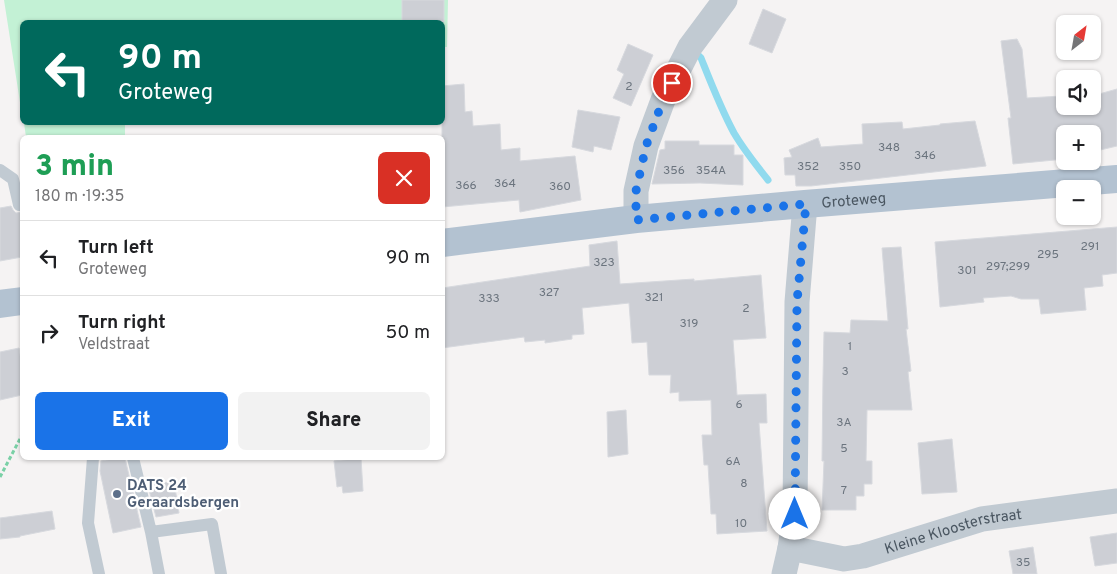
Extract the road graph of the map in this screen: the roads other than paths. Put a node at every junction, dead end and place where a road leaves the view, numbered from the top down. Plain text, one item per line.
1 (725, 0) edge
2 (0, 170) edge
3 (1117, 179) edge
4 (806, 204) junction
5 (20, 205) dead end
6 (636, 220) junction
7 (445, 243) edge
8 (20, 301) edge
9 (0, 304) edge
10 (93, 460) edge
11 (133, 460) edge
12 (1117, 501) edge
13 (151, 532) junction
14 (790, 548) junction
15 (99, 574) edge
16 (159, 574) edge
17 (221, 574) edge
18 (784, 574) edge

1 - 6 street
2 - 5 lane
3 - 4 main road, Groteweg
4 - 6 main road, Groteweg
4 - 14 street
6 - 7 main road, Groteweg
8 - 9 main road
10 - 15 lane
11 - 13 lane
12 - 14 street, Kleine Kloosterstraat
13 - 16 lane
13 - 17 lane
14 - 18 street

